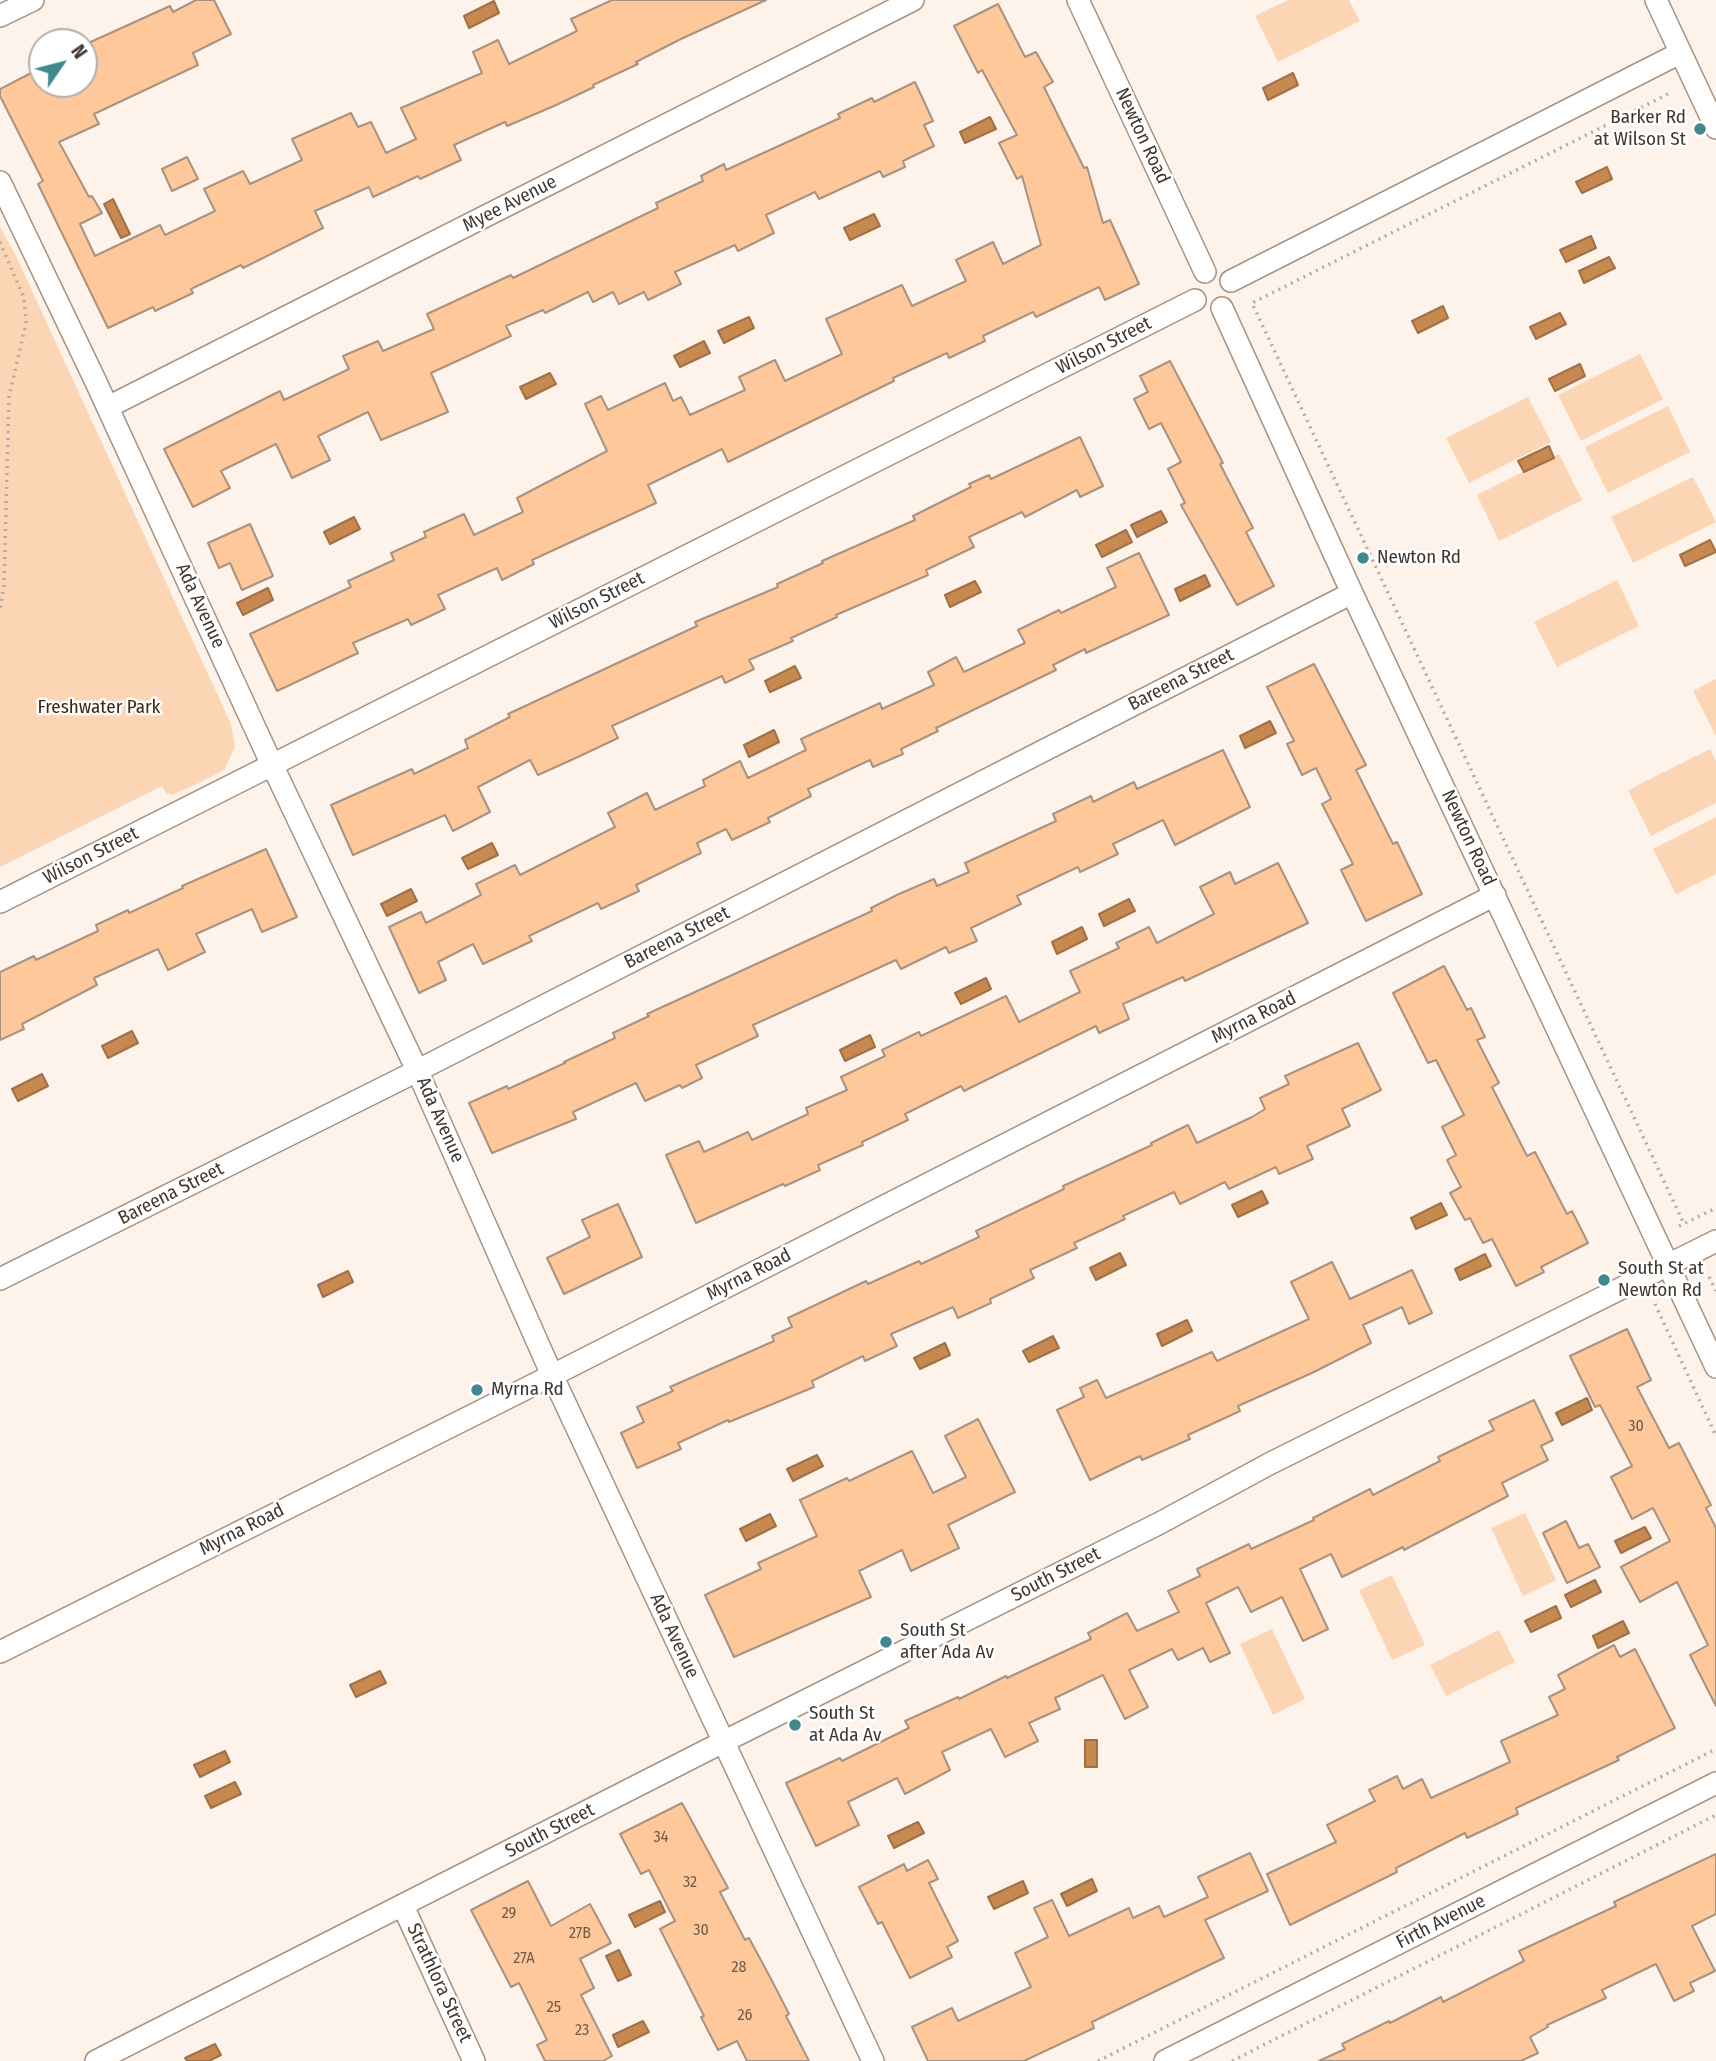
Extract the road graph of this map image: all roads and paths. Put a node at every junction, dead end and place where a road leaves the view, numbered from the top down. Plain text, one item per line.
1 (33, 0) edge
2 (913, 0) edge
3 (1078, 0) edge
4 (1656, 0) edge
5 (0, 16) edge
6 (1680, 53) junction
7 (1668, 94) dead end
8 (1715, 126) edge
9 (0, 182) edge
10 (0, 242) edge
11 (1205, 272) junction
12 (1231, 281) junction
13 (1195, 300) junction
14 (1222, 309) junction
15 (108, 407) junction
16 (1352, 593) junction
17 (0, 609) edge
18 (272, 765) junction
19 (1495, 895) junction
20 (0, 902) edge
21 (417, 1070) junction
22 (1716, 1208) edge
23 (1716, 1241) edge
24 (1668, 1265) junction
25 (1709, 1277) dead end
26 (0, 1279) edge
27 (1716, 1291) edge
28 (1655, 1304) dead end
29 (1716, 1367) edge
30 (552, 1375) junction
31 (1716, 1436) edge
32 (0, 1652) edge
33 (723, 1742) junction
34 (1716, 1749) edge
35 (1716, 1783) edge
36 (1716, 1815) edge
37 (403, 1906) junction
38 (96, 2061) edge
39 (474, 2061) edge
40 (873, 2061) edge
41 (1098, 2061) edge
42 (1165, 2061) edge
43 (1232, 2061) edge

1 - 5 street
2 - 15 street, Myee Avenue
3 - 11 street, Newton Road
4 - 6 street
6 - 8 street
6 - 12 street
7 - 22 path
9 - 15 street, Ada Avenue
10 - 17 path
11 - 12 street
11 - 13 street
12 - 14 street
13 - 14 street
13 - 18 street, Wilson Street
14 - 16 street, Newton Road
15 - 18 street, Ada Avenue
16 - 19 street, Newton Road
16 - 21 street, Bareena Street
18 - 20 street, Wilson Street
18 - 21 street, Ada Avenue
19 - 24 street, Newton Road
19 - 30 street, Myrna Road
21 - 26 street, Bareena Street
21 - 30 street, Ada Avenue
23 - 24 street, South Street
24 - 29 street, Newton Road
24 - 33 street, South Street
25 - 27 path
28 - 31 path
30 - 32 street, Myrna Road
30 - 33 street, Ada Avenue
33 - 37 street, South Street
33 - 40 street, Ada Avenue
34 - 41 path
35 - 42 street, Firth Avenue
36 - 43 path
37 - 38 street, South Street
37 - 39 street, Strathlora Street

